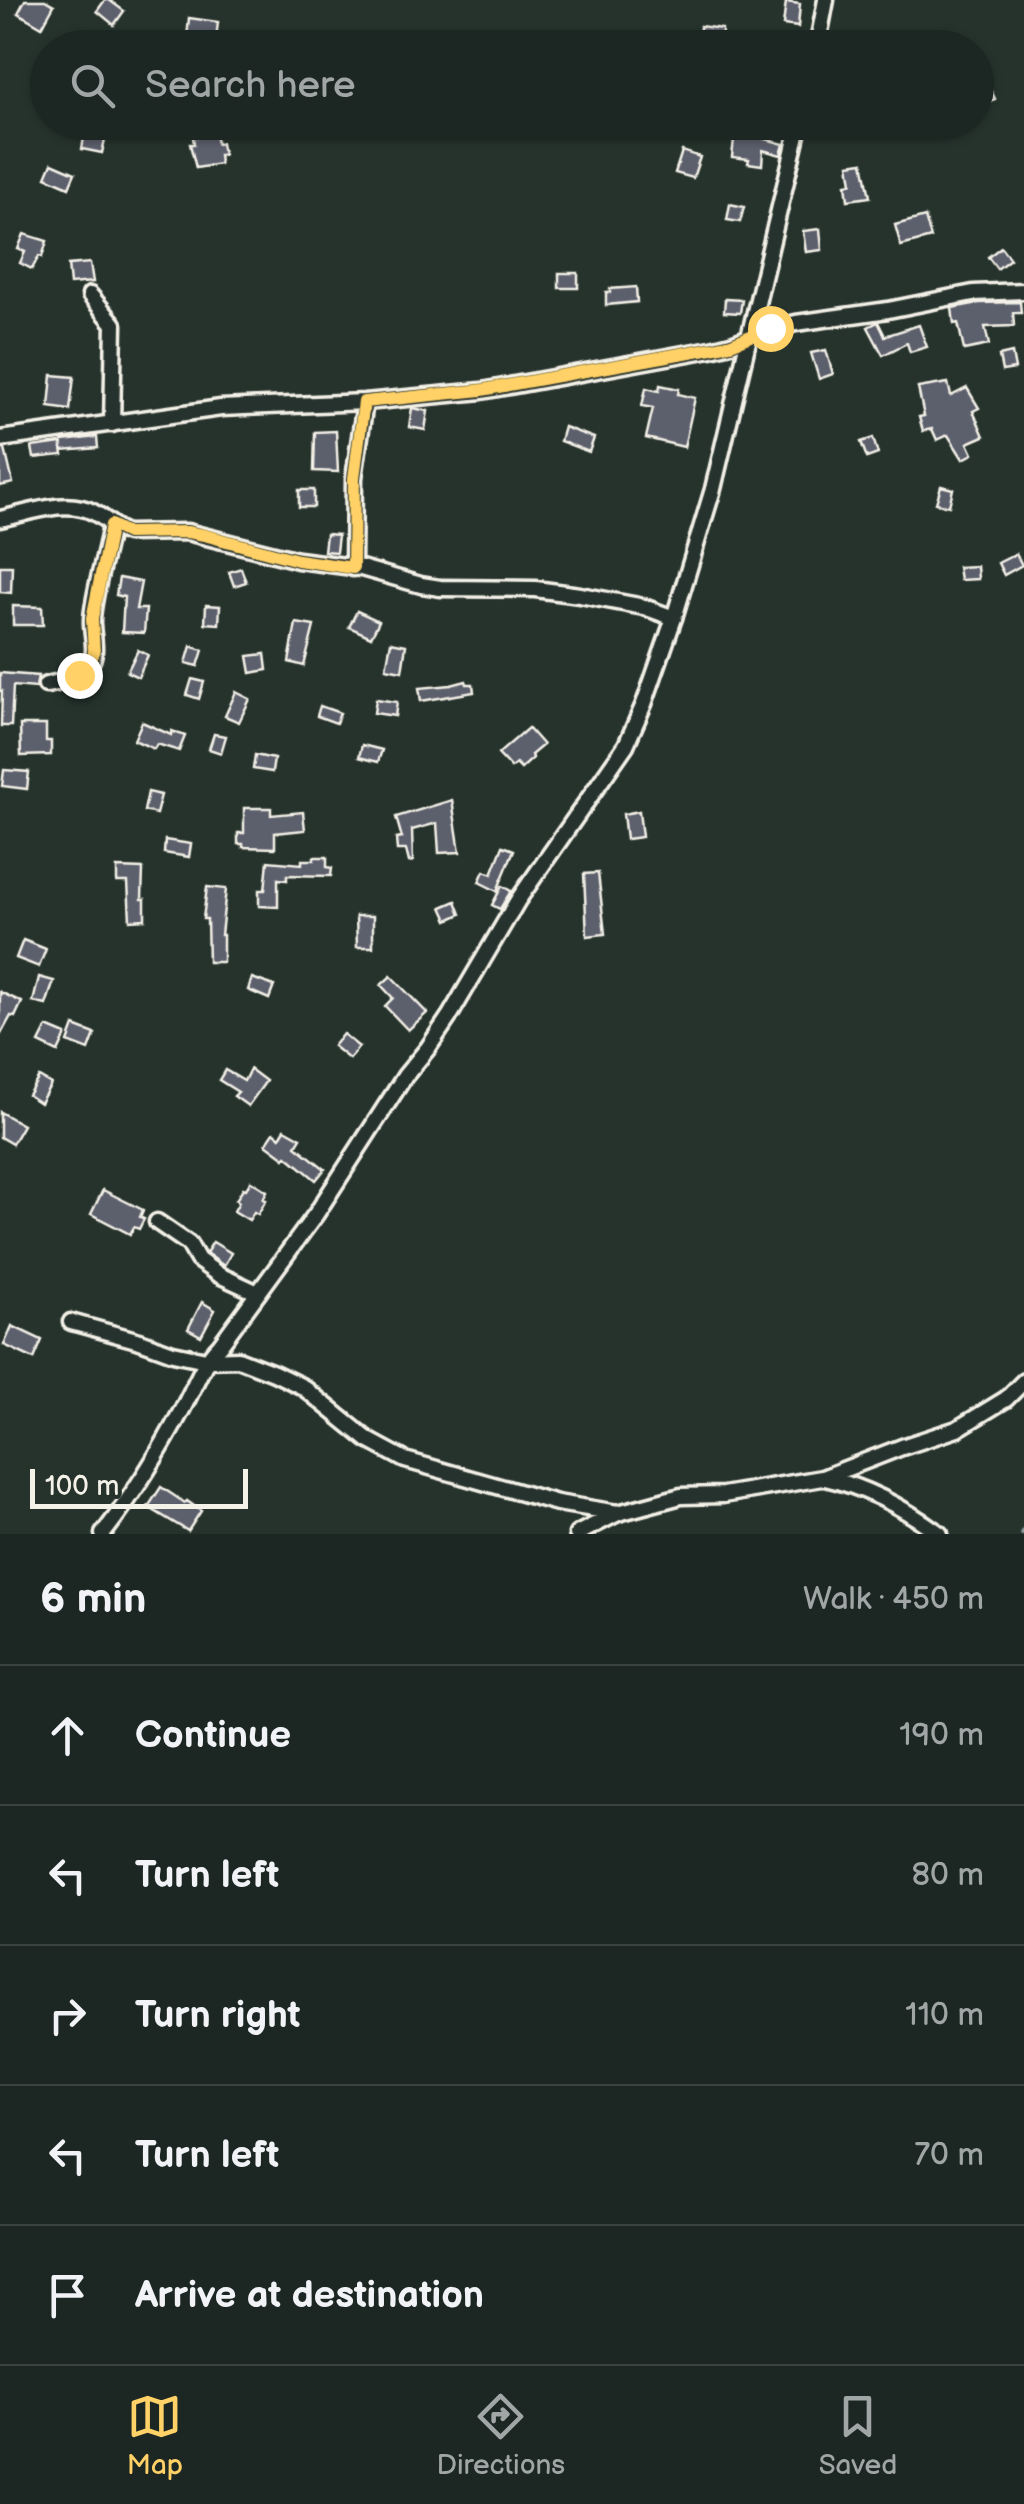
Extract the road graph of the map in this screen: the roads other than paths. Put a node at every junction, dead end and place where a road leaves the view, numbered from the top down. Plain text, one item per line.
1 (826, 0) edge
2 (820, 30) edge
3 (796, 140) edge
4 (1024, 290) edge
5 (90, 295) dead end
6 (750, 337) junction
7 (364, 402) junction
8 (112, 424) junction
9 (0, 439) edge
10 (0, 519) edge
11 (111, 525) junction
12 (353, 568) junction
13 (674, 618) junction
14 (46, 684) dead end
15 (156, 1222) dead end
16 (258, 1293) junction
17 (71, 1322) dead end
18 (206, 1360) junction
19 (1024, 1381) edge
20 (822, 1478) junction
21 (618, 1512) junction
22 (103, 1534) edge
23 (576, 1534) edge
24 (940, 1534) edge

1 - 2 street
3 - 6 street
4 - 6 street
5 - 8 street
6 - 7 street
6 - 13 street
7 - 8 street
7 - 12 street
8 - 9 street
10 - 11 street
11 - 12 street
11 - 14 street
12 - 13 street
13 - 16 street
15 - 16 street
16 - 18 street
17 - 18 street
18 - 21 street
18 - 22 street
19 - 20 street
20 - 21 street
20 - 24 street
21 - 23 street

